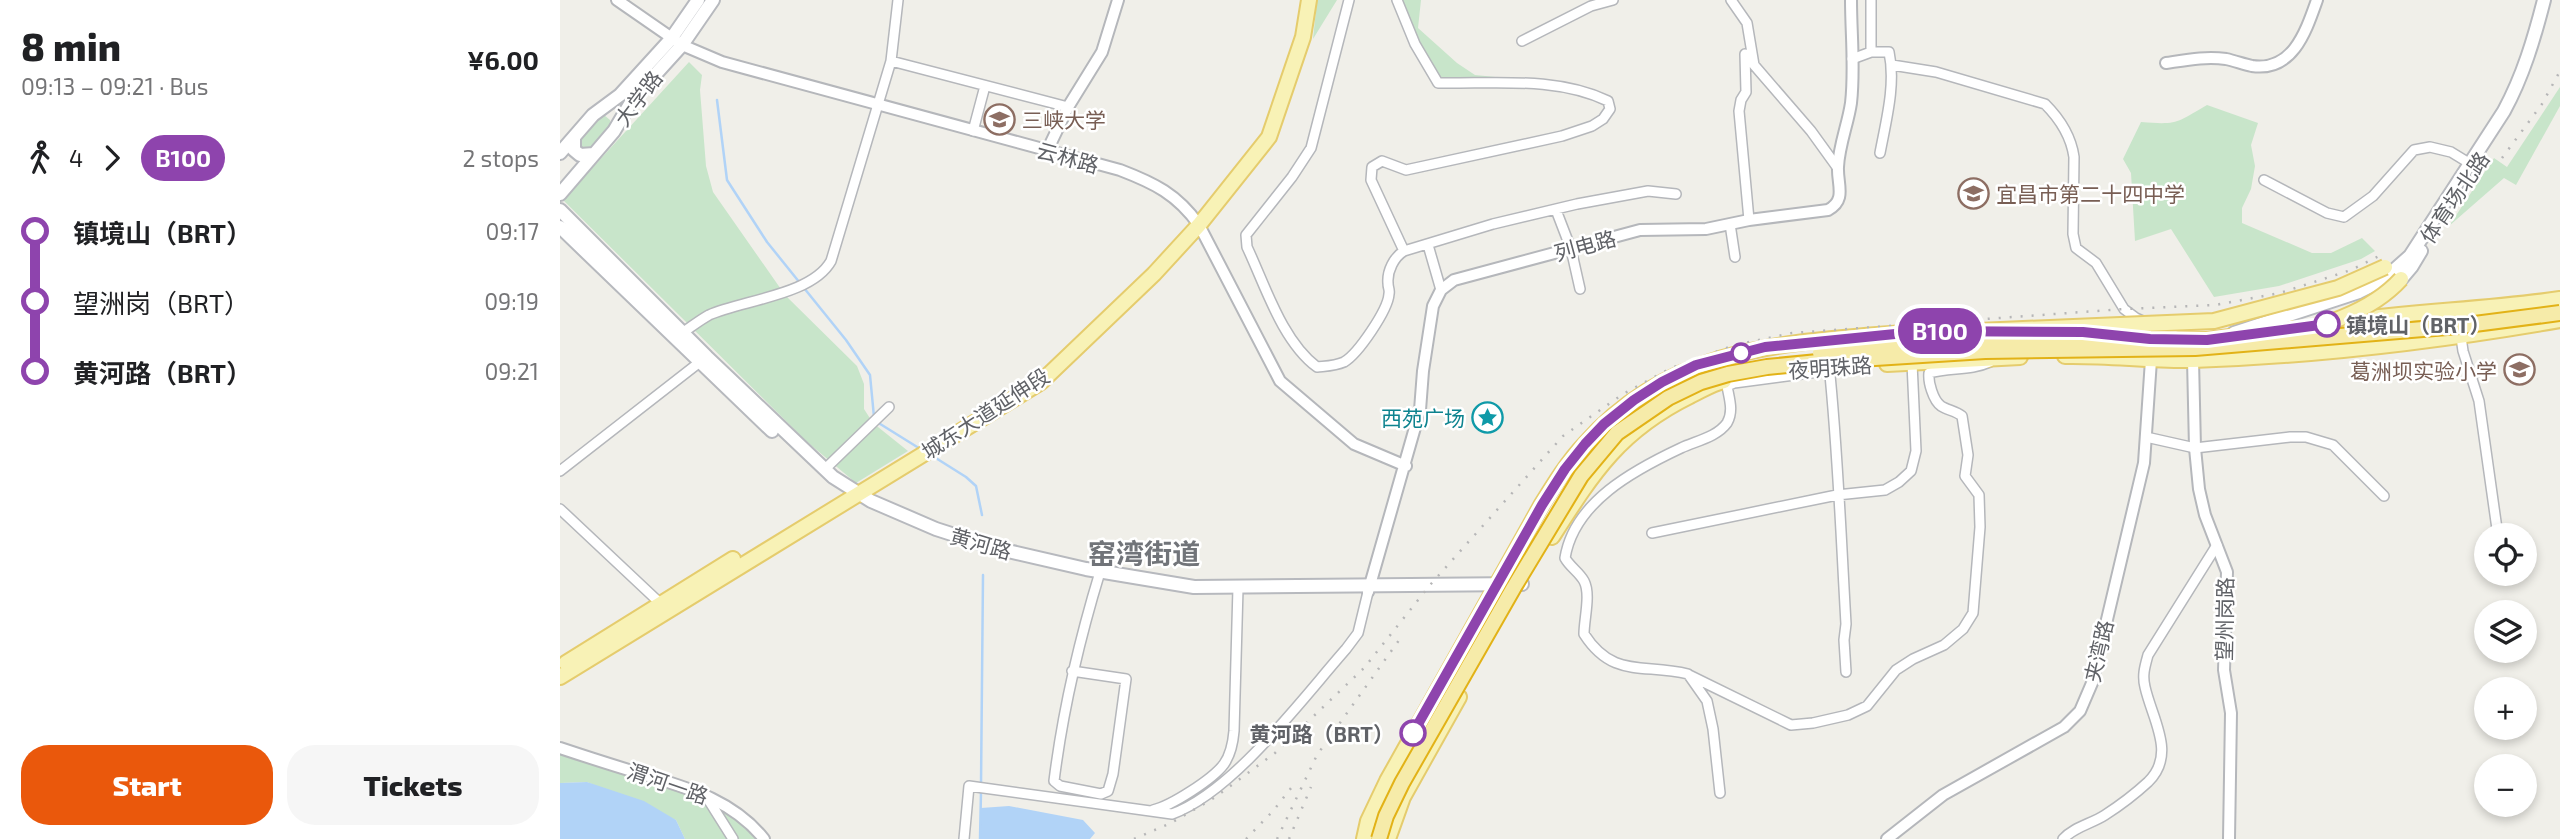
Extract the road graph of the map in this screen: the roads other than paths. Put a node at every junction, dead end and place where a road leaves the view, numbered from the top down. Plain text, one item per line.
1 (617, 0) edge
2 (698, 0) edge
3 (713, 0) edge
4 (898, 0) edge
5 (1118, 0) edge
6 (1302, 0) edge
7 (1309, 0) edge
8 (1349, 0) edge
9 (1397, 0) edge
10 (1614, 0) edge
11 (1731, 0) edge
12 (1851, 0) edge
13 (1871, 0) edge
14 (2317, 0) edge
15 (2544, 0) edge
16 (2552, 0) edge
17 (1522, 41) dead end
18 (677, 42) junction
19 (1871, 52) junction
20 (1745, 54) dead end
21 (1852, 60) junction
22 (891, 61) junction
23 (2166, 63) dead end
24 (1892, 65) junction
25 (985, 86) junction
26 (877, 106) junction
27 (1068, 107) junction
28 (973, 131) junction
29 (574, 137) junction
30 (1047, 151) junction
31 (560, 153) edge
32 (1880, 153) dead end
33 (594, 154) junction
34 (2471, 164) junction
35 (1838, 167) junction
36 (2264, 180) dead end
37 (560, 194) edge
38 (1676, 194) dead end
39 (560, 210) edge
40 (1556, 210) junction
41 (1749, 220) junction
42 (1198, 223) junction
43 (1730, 224) junction
44 (560, 228) edge
45 (1428, 245) junction
46 (1571, 249) junction
47 (1404, 251) junction
48 (1735, 257) dead end
49 (2385, 267) joint
50 (2401, 279) joint
51 (1580, 289) dead end
52 (1441, 290) junction
53 (2560, 299) edge
54 (2560, 313) edge
55 (2560, 320) edge
56 (2277, 323) junction
57 (682, 333) junction
58 (2461, 337) junction
59 (2150, 339) junction
60 (2184, 340) junction
61 (2245, 345) junction
62 (1862, 348) junction
63 (1997, 358) junction
64 (703, 360) junction
65 (2151, 360) junction
66 (2193, 360) junction
67 (1912, 363) junction
68 (1829, 365) junction
69 (889, 407) dead end
70 (2146, 437) junction
71 (2195, 448) junction
72 (1406, 466) junction
73 (825, 469) junction
74 (560, 471) edge
75 (850, 494) junction
76 (1837, 495) junction
77 (2384, 496) dead end
78 (560, 509) edge
79 (2496, 523) edge
80 (1652, 533) dead end
81 (2217, 545) junction
82 (1099, 575) junction
83 (1496, 587) junction
84 (1520, 587) junction
85 (1369, 589) junction
86 (1238, 591) junction
87 (660, 603) junction
88 (560, 666) edge
89 (1072, 671) junction
90 (1846, 672) dead end
91 (1688, 674) junction
92 (560, 677) edge
93 (560, 748) edge
94 (1720, 793) dead end
95 (705, 795) junction
96 (1150, 811) junction
97 (733, 839) edge
98 (764, 839) edge
99 (964, 839) edge
100 (1364, 839) edge
101 (1369, 839) edge
102 (1379, 839) edge
103 (1388, 839) edge
104 (1887, 839) edge
105 (2063, 839) edge
106 (2229, 839) edge

1 - 18 street, 云林路
2 - 18 main road, 大学路
3 - 18 main road, 大学路
4 - 22 street
5 - 27 street
6 - 42 main road, 城东大道延伸段
7 - 42 main road, 城东大道延伸段
8 - 47 street
9 - 47 street
10 - 17 street
11 - 35 street
12 - 21 street, 列电路
13 - 19 street
14 - 23 street
15 - 34 main road, 体育场北路
16 - 34 main road, 体育场北路
18 - 26 street, 云林路
18 - 29 main road, 大学路
18 - 33 main road, 大学路
19 - 21 street
19 - 24 street
20 - 41 street
21 - 35 street, 列电路
22 - 25 street
22 - 26 street
24 - 32 street
24 - 60 street
25 - 27 street
25 - 28 street
26 - 28 street, 云林路
26 - 57 street
27 - 30 street
28 - 30 street, 云林路
29 - 31 main road, 大学路
29 - 33 main road
30 - 42 street, 云林路
33 - 37 main road, 大学路
34 - 36 street
34 - 49 main road
34 - 50 main road
34 - 56 main road, 体育场北路
35 - 41 street, 列电路
38 - 40 street
39 - 57 main road, 黄河路
40 - 45 street
40 - 46 street
41 - 43 street, 列电路
42 - 72 street, 云林路
42 - 75 main road, 城东大道延伸段
43 - 46 street, 列电路
43 - 48 street
44 - 64 main road, 黄河路
45 - 47 street
45 - 52 street
46 - 51 street
46 - 52 street, 列电路
49 - 62 main road, bridge
50 - 61 main road, bridge
52 - 72 street
53 - 56 main road, 夜明珠路
54 - 61 highway, bridge
55 - 58 main road, 夜明珠路
56 - 60 main road, 夜明珠路
57 - 64 main road, 黄河路
58 - 66 main road, 夜明珠路
58 - 79 street
59 - 60 main road, 夜明珠路
59 - 62 highway, bridge
59 - 83 main road, 夜明珠路
61 - 102 highway, bridge
62 - 101 highway, bridge
63 - 65 main road, 夜明珠路
63 - 67 main road, 夜明珠路
63 - 91 street
64 - 73 main road, 黄河路
64 - 74 street
64 - 75 main road, 黄河路
65 - 66 main road, 夜明珠路
65 - 70 street, 夹湾路
66 - 71 street, 望州岗路
67 - 68 main road, 夜明珠路
67 - 76 street
68 - 76 street
68 - 84 main road, 夜明珠路
68 - 91 street
69 - 73 street
70 - 71 street
70 - 104 street, 夹湾路
71 - 77 street
71 - 81 street, 望州岗路
72 - 85 street
73 - 75 main road, 黄河路
75 - 82 main road, 黄河路
75 - 87 main road, 城东大道延伸段
75 - 92 main road, 城东大道延伸段
76 - 80 street
76 - 90 street
78 - 87 street
81 - 105 street
81 - 106 street, 望州岗路
82 - 86 main road, 黄河路
82 - 89 street
83 - 84 main road, 黄河路
83 - 85 main road, 黄河路
83 - 100 main road, 夜明珠路
84 - 103 main road, 夜明珠路
85 - 86 main road, 黄河路
85 - 96 street
86 - 96 street
87 - 88 main road, 城东大道延伸段
89 - 89 street
91 - 94 street
93 - 95 street, 渭河一路
95 - 97 street
95 - 98 street, 渭河一路
96 - 99 street

